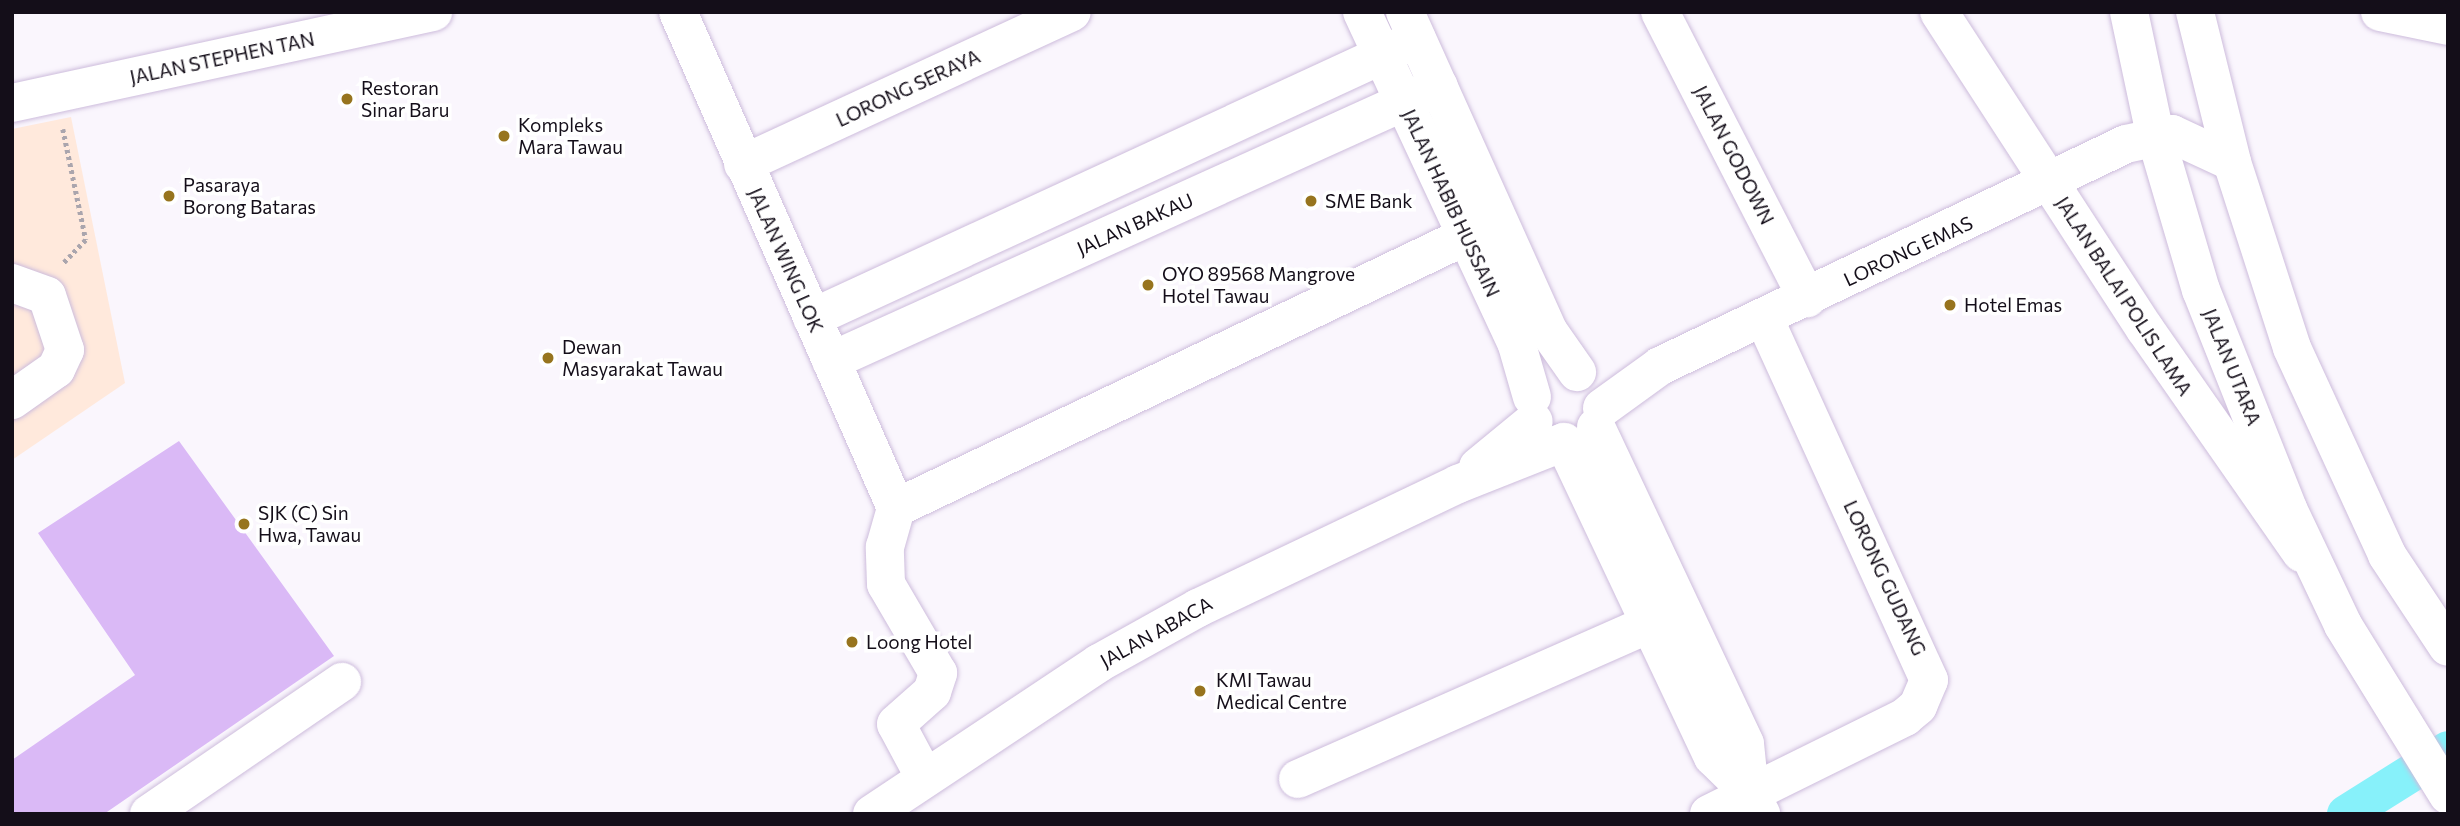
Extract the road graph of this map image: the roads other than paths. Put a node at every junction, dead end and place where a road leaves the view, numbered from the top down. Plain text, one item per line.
1 (433, 12) edge
2 (1072, 12) edge
3 (1362, 12) edge
4 (1660, 12) edge
5 (1939, 12) edge
6 (2129, 12) edge
7 (2195, 12) edge
8 (2380, 12) edge
9 (680, 13) edge
10 (1411, 25) edge
11 (2448, 26) edge
12 (1382, 55) junction
13 (1438, 86) junction
14 (1404, 102) junction
15 (12, 103) edge
16 (2155, 134) junction
17 (2232, 162) junction
18 (743, 163) junction
19 (2051, 185) junction
20 (1466, 236) junction
21 (25, 285) edge
22 (1807, 298) junction
23 (812, 318) junction
24 (1764, 318) junction
25 (831, 361) junction
26 (12, 400) edge
27 (1570, 406) junction
28 (896, 508) junction
29 (2318, 574) junction
30 (1650, 624) junction
31 (2445, 643) edge
32 (342, 682) dead end
33 (925, 778) junction
34 (1298, 779) dead end
35 (2448, 795) edge
36 (1756, 804) edge
37 (149, 814) edge
38 (872, 814) edge
39 (1709, 814) edge

1 - 15 street, JALAN STEPHEN TAN
2 - 18 street, LORONG SERAYA
3 - 12 street, JALAN HABIB HUSSAIN
4 - 22 street, JALAN GODOWN
5 - 19 street, JALAN BALAI POLIS LAMA
6 - 16 street, JALAN UTARA
7 - 17 street
8 - 11 street
9 - 18 street, JALAN WING LOK
10 - 12 street
10 - 13 street, JALAN HABIB HUSSAIN
12 - 14 street, JALAN HABIB HUSSAIN
12 - 23 street
13 - 14 street, JALAN BAKAU
13 - 27 street, JALAN HABIB HUSSAIN
14 - 20 street, JALAN HABIB HUSSAIN
14 - 25 street, JALAN BAKAU
16 - 17 street
16 - 19 street, LORONG EMAS
16 - 29 street, JALAN UTARA
17 - 31 street
18 - 23 street, JALAN WING LOK
19 - 22 street, LORONG EMAS
19 - 29 street, JALAN BALAI POLIS LAMA
20 - 27 street, JALAN HABIB HUSSAIN
20 - 28 street
21 - 26 street
22 - 24 street, LORONG EMAS
23 - 25 street, JALAN WING LOK
24 - 27 street, LORONG EMAS
24 - 36 street, LORONG GUDANG
25 - 28 street, JALAN WING LOK
27 - 30 street, JALAN HABIB HUSSAIN
27 - 33 street, JALAN ABACA
27 - 36 street, JALAN HABIB HUSSAIN
28 - 33 street
29 - 35 street, JALAN UTARA
30 - 34 street
30 - 36 street, JALAN HABIB HUSSAIN
32 - 37 street
33 - 38 street, JALAN ABACA
36 - 39 street, LORONG GUDANG

